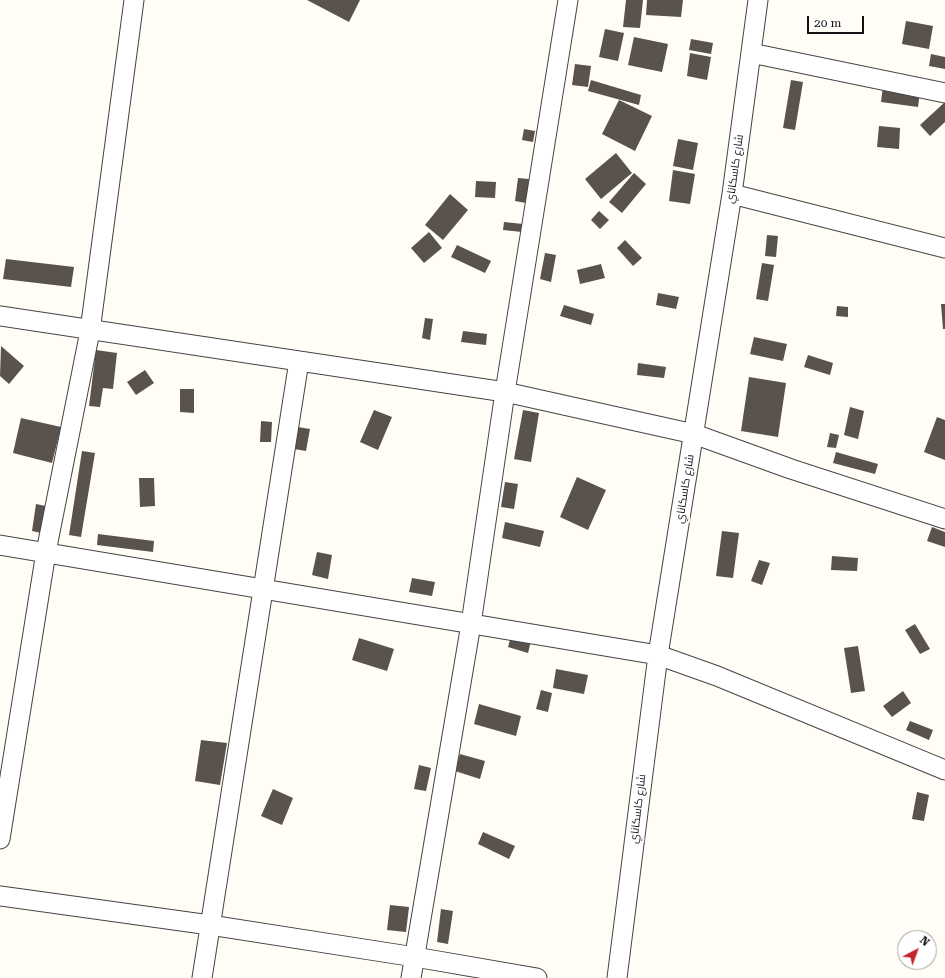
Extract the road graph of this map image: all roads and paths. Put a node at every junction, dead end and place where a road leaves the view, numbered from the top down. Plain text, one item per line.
1 (134, 0) edge
2 (568, 0) edge
3 (758, 0) edge
4 (751, 53) junction
5 (945, 93) edge
6 (732, 194) junction
7 (945, 248) edge
8 (0, 316) edge
9 (90, 331) junction
10 (299, 361) junction
11 (505, 392) junction
12 (694, 434) junction
13 (945, 519) edge
14 (0, 545) edge
15 (46, 552) junction
16 (263, 589) junction
17 (471, 624) junction
18 (658, 655) junction
19 (945, 770) edge
20 (0, 839) edge
21 (0, 896) edge
22 (210, 925) junction
23 (415, 957) junction
24 (202, 978) edge
25 (411, 978) edge
26 (537, 978) edge
27 (617, 978) edge

1 - 9 street
2 - 11 street
3 - 4 street, شارع كاسكاناي
4 - 5 street
4 - 6 street, شارع كاسكاناي
6 - 7 street
6 - 12 street, شارع كاسكاناي
8 - 9 street
9 - 10 street
9 - 15 street
10 - 11 street
10 - 16 street
11 - 12 street
11 - 17 street
12 - 13 street
12 - 18 street, شارع كاسكاناي
14 - 15 street
15 - 16 street
15 - 20 street
16 - 17 street
16 - 22 street
17 - 18 street
17 - 23 street
18 - 19 street
18 - 27 street, شارع كاسكاناي
21 - 22 street
22 - 23 street
22 - 24 street
23 - 25 street
23 - 26 street

